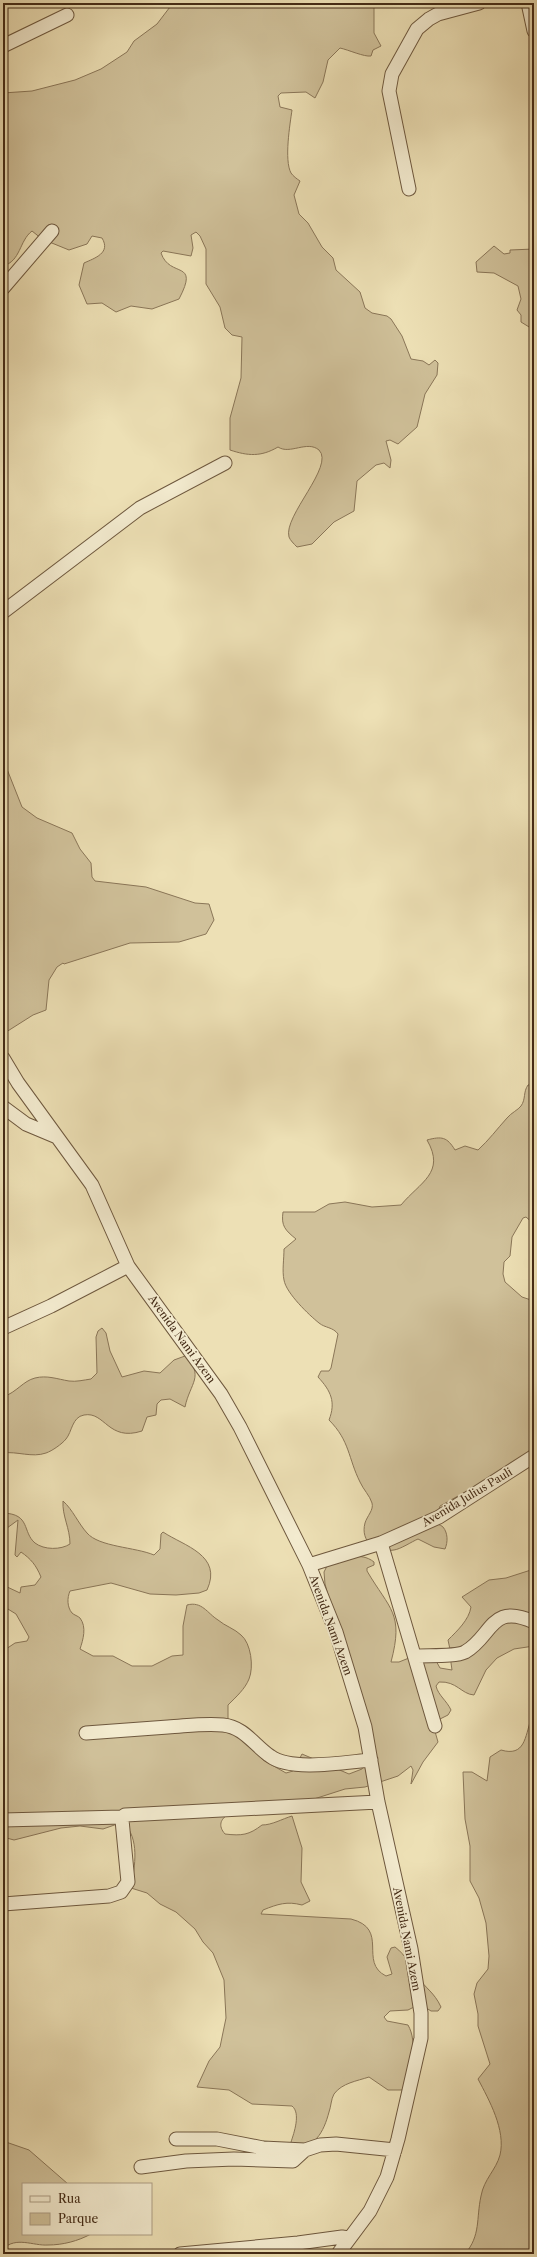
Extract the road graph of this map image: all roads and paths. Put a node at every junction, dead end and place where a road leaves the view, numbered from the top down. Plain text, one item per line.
1 (479, 3) edge
2 (528, 3) edge
3 (68, 15) dead end
4 (534, 31) edge
5 (3, 46) edge
6 (409, 189) dead end
7 (52, 231) dead end
8 (3, 288) edge
9 (225, 463) dead end
10 (3, 612) edge
11 (3, 1058) edge
12 (3, 1107) edge
13 (57, 1137) junction
14 (128, 1266) junction
15 (3, 1328) edge
16 (534, 1456) edge
17 (381, 1543) junction
18 (309, 1565) junction
19 (534, 1622) edge
20 (415, 1656) junction
21 (435, 1726) dead end
22 (86, 1733) dead end
23 (371, 1760) junction
24 (378, 1802) junction
25 (122, 1817) junction
26 (3, 1820) edge
27 (3, 1904) edge
28 (176, 2139) dead end
29 (305, 2150) junction
30 (395, 2150) junction
31 (141, 2167) dead end
32 (349, 2238) junction
33 (180, 2254) edge
34 (338, 2254) edge

1 - 6 street
2 - 4 street
3 - 5 street
7 - 8 street
9 - 10 street
11 - 13 street, Avenida Nami Azem
12 - 13 street
13 - 14 street, Avenida Nami Azem
14 - 15 street
14 - 18 street, Avenida Nami Azem
16 - 17 street, Avenida Julius Pauli
17 - 18 street, Avenida Julius Pauli
17 - 20 street
18 - 23 street, Avenida Nami Azem
19 - 20 street
20 - 21 street
22 - 23 street
23 - 24 street, Avenida Nami Azem
24 - 25 street
24 - 30 street, Avenida Nami Azem
25 - 26 street
25 - 27 street
28 - 29 street
29 - 30 street
29 - 31 street
30 - 32 street, Avenida Nami Azem
32 - 33 street
32 - 34 street, Avenida Nami Azem

